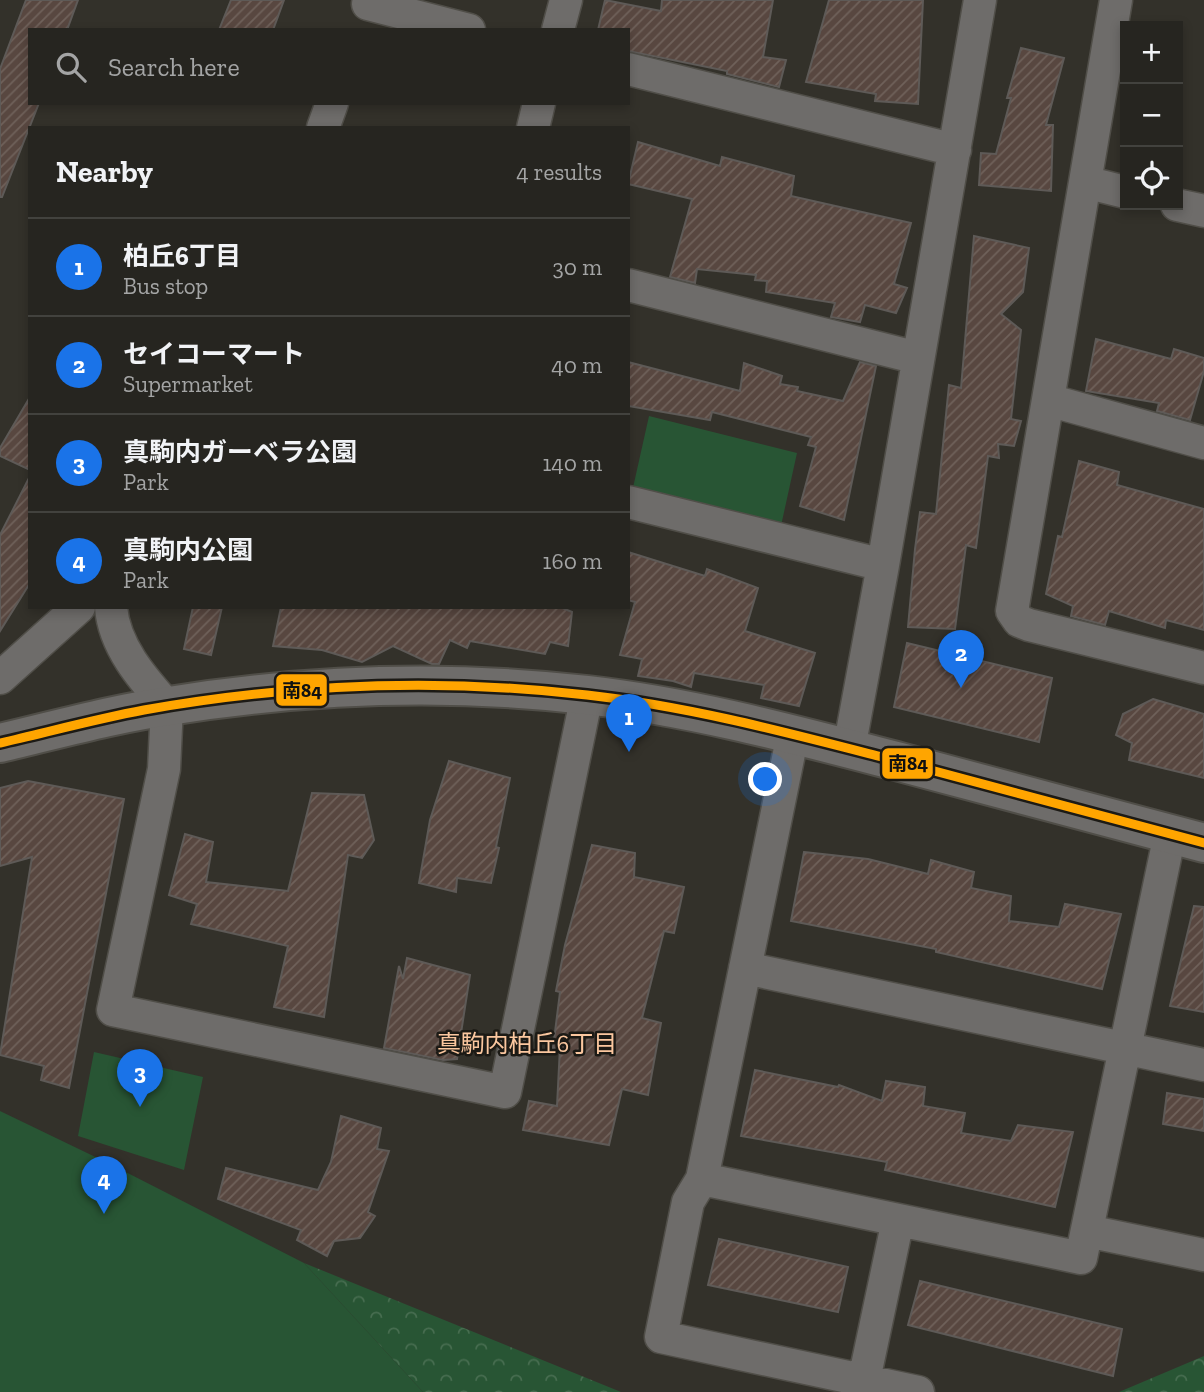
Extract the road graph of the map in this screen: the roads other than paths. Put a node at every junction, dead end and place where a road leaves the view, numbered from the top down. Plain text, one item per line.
1 (566, 0) edge
2 (980, 0) edge
3 (1116, 0) edge
4 (365, 11) edge
5 (458, 28) edge
6 (559, 28) edge
7 (630, 69) edge
8 (331, 105) edge
9 (539, 105) edge
10 (324, 126) edge
11 (533, 126) edge
12 (955, 150) junction
13 (1085, 182) junction
14 (1120, 191) edge
15 (1183, 206) edge
16 (1204, 211) edge
17 (630, 286) edge
18 (918, 358) junction
19 (1048, 400) junction
20 (1204, 443) edge
21 (630, 502) edge
22 (883, 565) junction
23 (77, 609) edge
24 (112, 609) edge
25 (1204, 668) edge
26 (0, 678) edge
27 (587, 695) junction
28 (167, 706) junction
29 (793, 734) junction
30 (0, 743) edge
31 (849, 749) junction
32 (1187, 839) edge
33 (745, 968) junction
34 (1126, 1047) junction
35 (1204, 1065) edge
36 (702, 1179) junction
37 (898, 1220) junction
38 (1087, 1231) junction
39 (1204, 1255) edge
40 (864, 1380) junction
41 (918, 1392) edge

1 - 6 street
2 - 12 street
3 - 13 street
4 - 5 street
7 - 12 street
8 - 10 street
9 - 11 street
12 - 18 street
13 - 14 street
13 - 19 street
15 - 16 street
17 - 18 street
18 - 22 street
19 - 20 street
19 - 25 street
21 - 22 street
22 - 31 street
23 - 26 street
24 - 28 street
27 - 28 street
27 - 28 street
27 - 29 street
28 - 30 street
29 - 31 street
29 - 33 street
31 - 32 street
32 - 34 street
33 - 34 street
33 - 36 street
34 - 35 street
34 - 38 street
36 - 37 street
36 - 40 street
37 - 38 street
37 - 40 street
38 - 39 street
40 - 41 street

